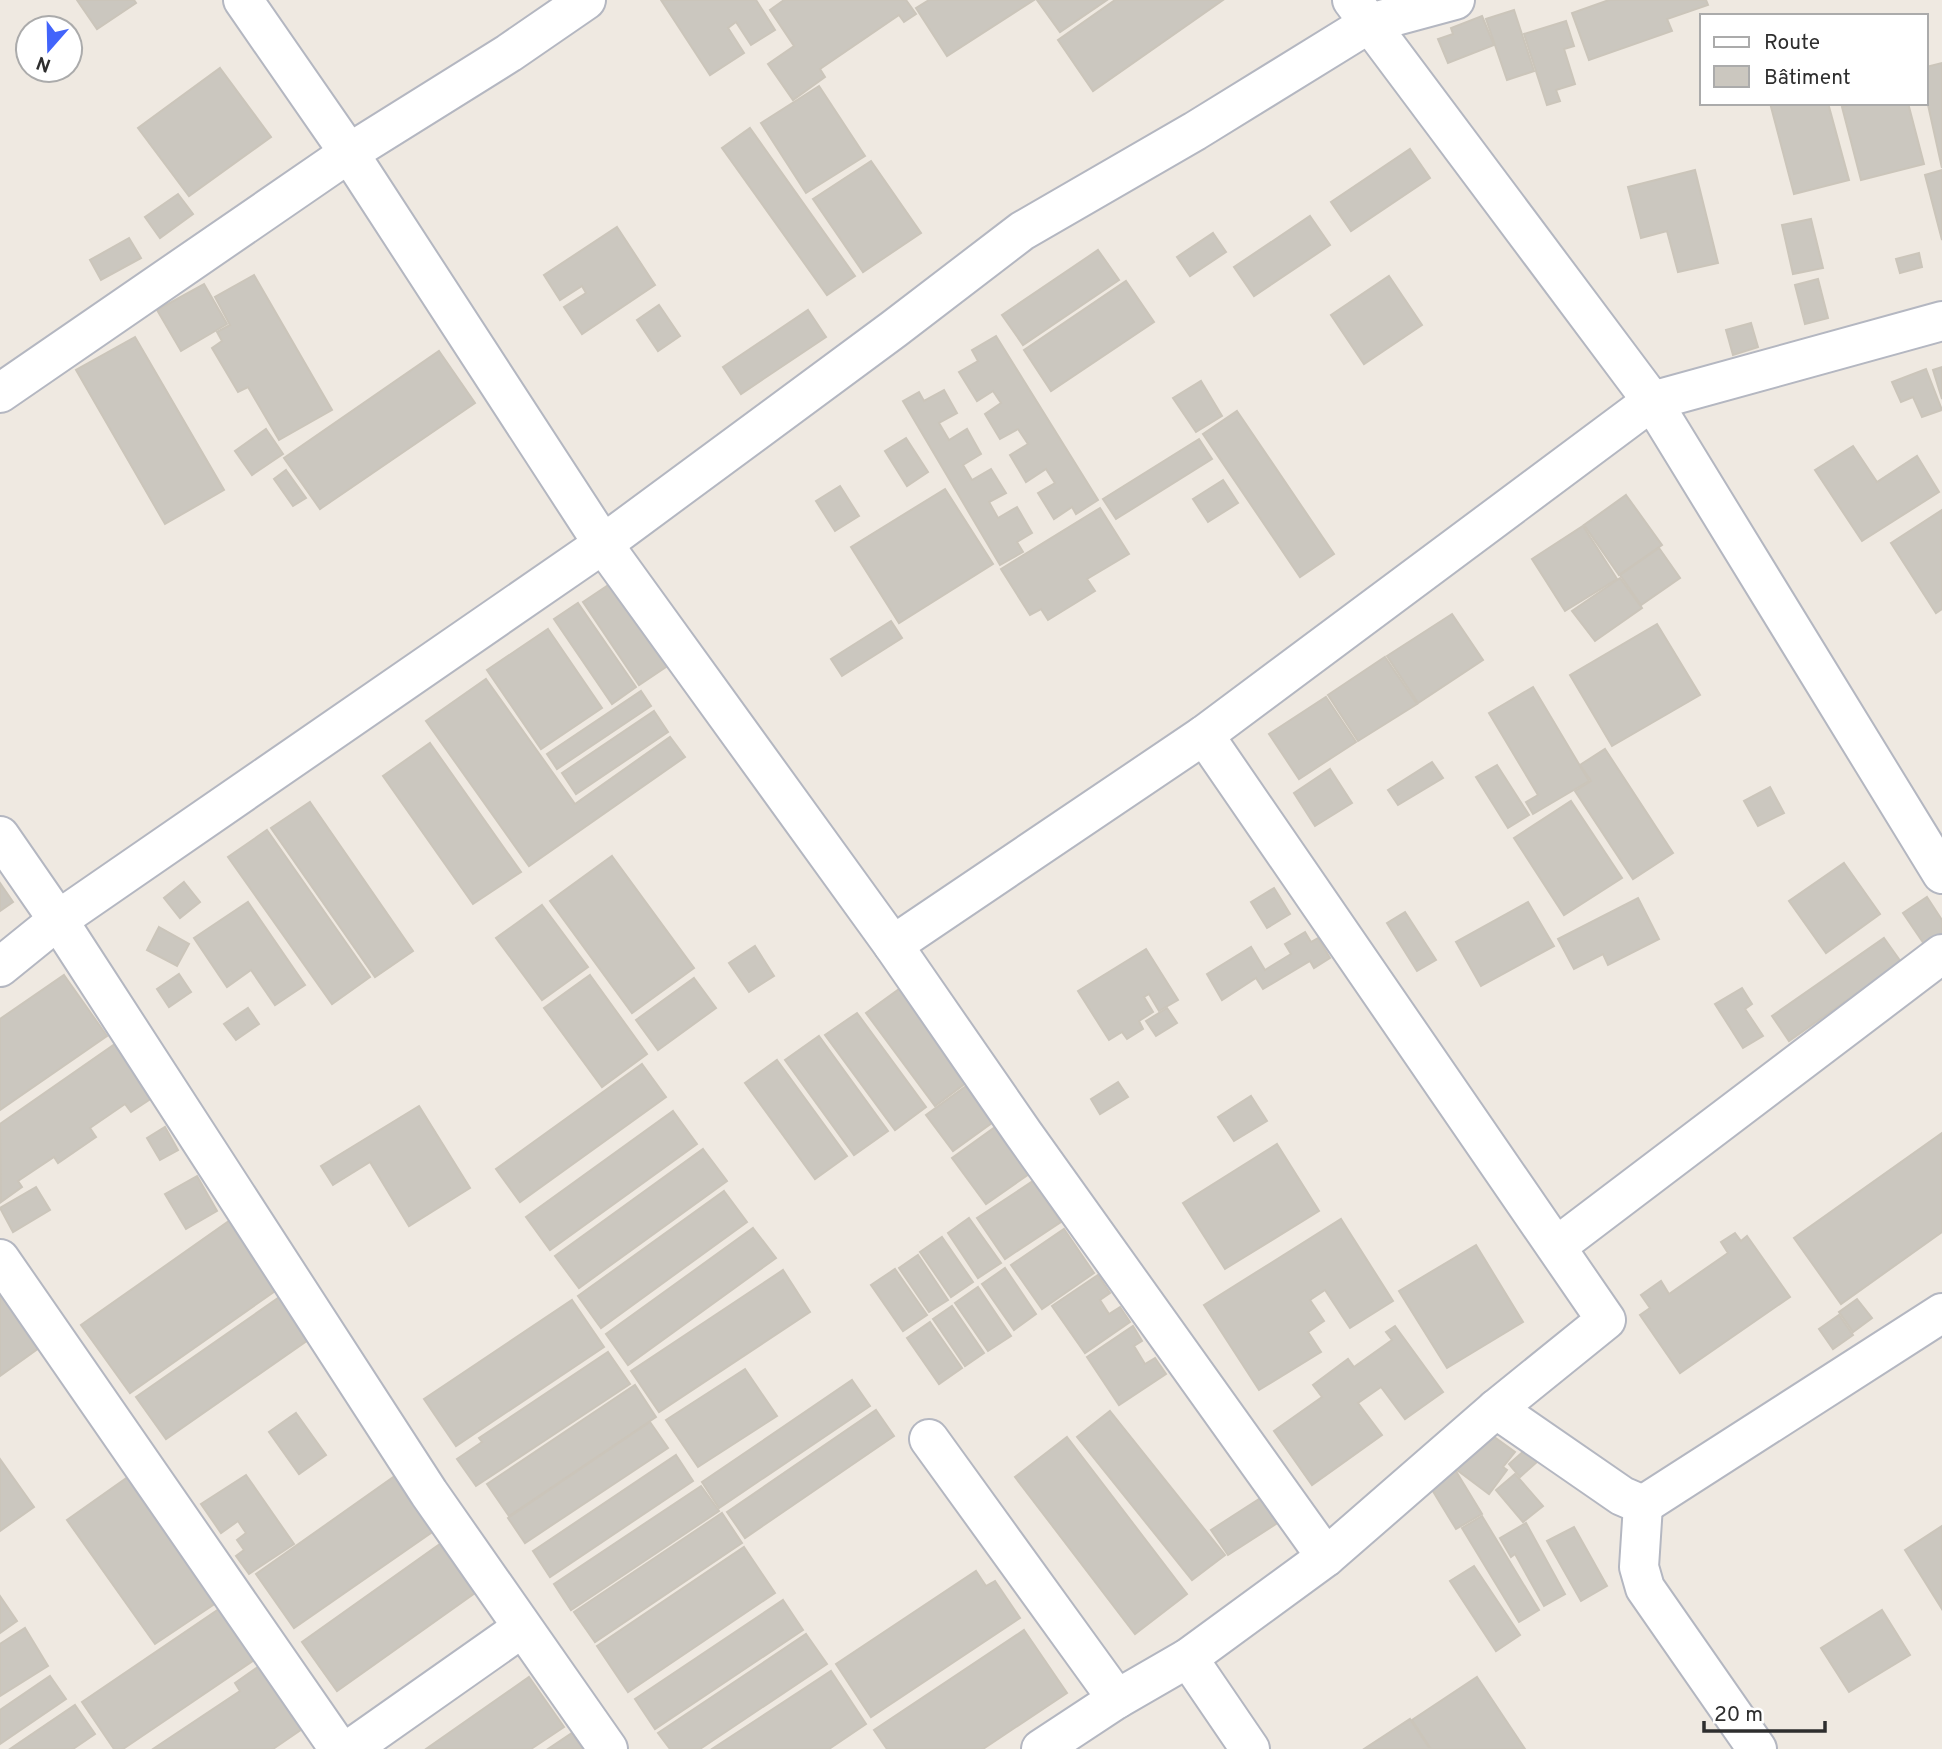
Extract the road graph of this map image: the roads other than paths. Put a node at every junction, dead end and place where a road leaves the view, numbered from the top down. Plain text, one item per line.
1 (243, 0) edge
2 (586, 0) edge
3 (1455, 0) edge
4 (1361, 12) edge
5 (349, 153) junction
6 (1942, 321) edge
7 (0, 393) edge
8 (1653, 401) junction
9 (603, 544) junction
10 (1204, 736) junction
11 (0, 836) edge
12 (1942, 874) edge
13 (58, 920) junction
14 (893, 944) junction
15 (1942, 954) edge
16 (0, 967) edge
17 (1557, 1247) junction
18 (0, 1259) edge
19 (1942, 1313) edge
20 (1496, 1409) junction
21 (929, 1439) dead end
22 (1643, 1505) junction
23 (1326, 1557) junction
24 (522, 1628) junction
25 (1188, 1658) junction
26 (1117, 1699) junction
27 (339, 1749) edge
28 (350, 1749) edge
29 (608, 1749) edge
30 (1041, 1749) edge
31 (1250, 1749) edge
32 (1757, 1749) edge

1 - 5 street
2 - 5 street
3 - 4 street
4 - 8 street
4 - 9 street
5 - 7 street
5 - 9 street
6 - 8 street
8 - 10 street
8 - 12 street
9 - 13 street
9 - 14 street
10 - 14 street
10 - 17 street
11 - 13 street
13 - 16 street
13 - 24 street
14 - 23 street
15 - 17 street
17 - 20 street
18 - 27 street
19 - 22 street
20 - 22 street
20 - 23 street
21 - 26 street
22 - 32 street
23 - 25 street
24 - 28 street
24 - 29 street
25 - 26 street
25 - 31 street
26 - 30 street

